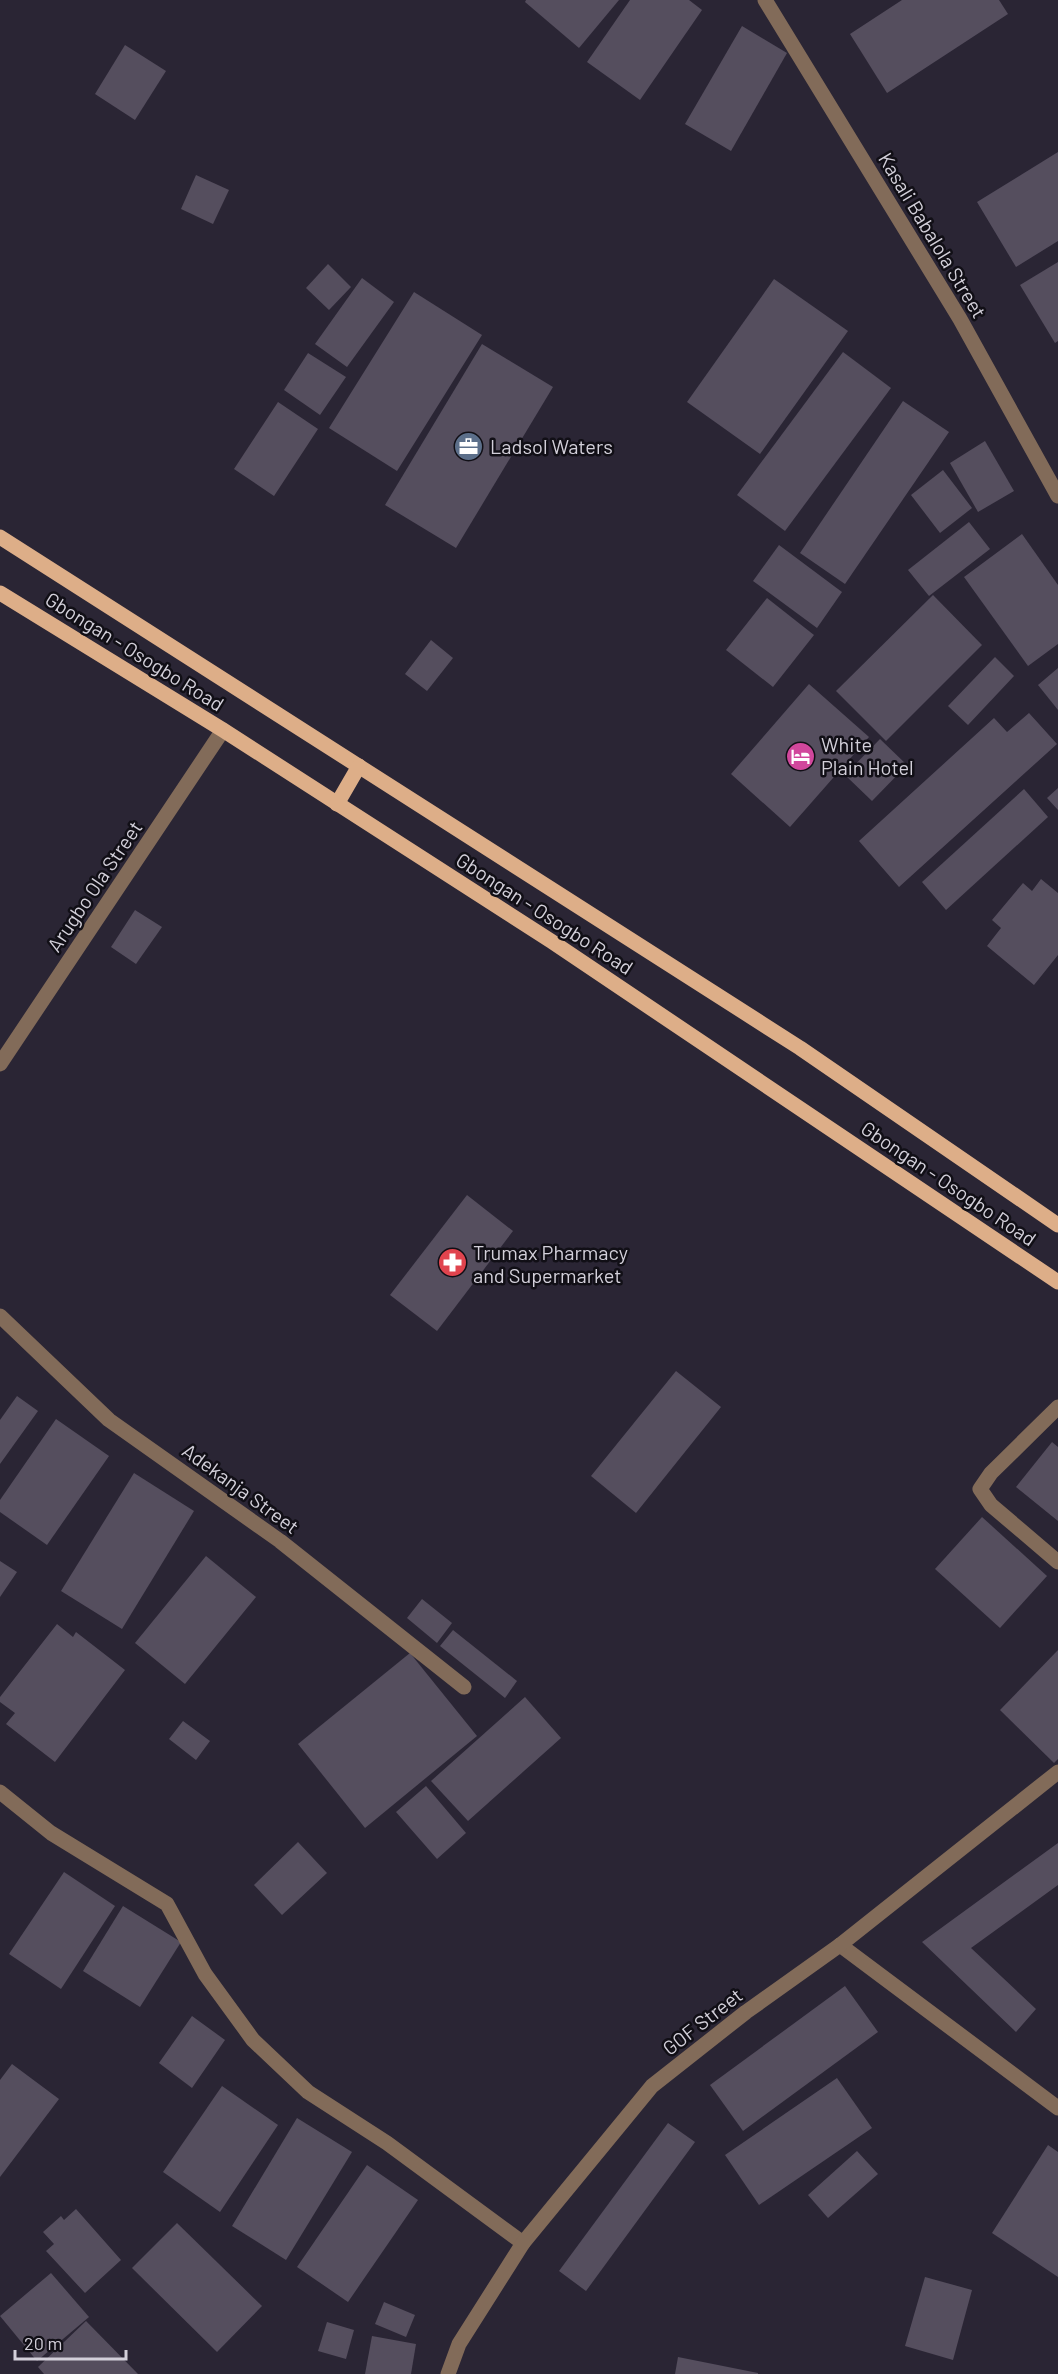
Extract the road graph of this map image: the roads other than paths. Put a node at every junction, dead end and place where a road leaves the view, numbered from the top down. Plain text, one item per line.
1 (765, 0) edge
2 (1058, 496) edge
3 (0, 537) edge
4 (0, 593) edge
5 (223, 730) junction
6 (359, 766) junction
7 (337, 804) junction
8 (0, 1064) edge
9 (1058, 1225) edge
10 (1058, 1282) edge
11 (0, 1316) edge
12 (1058, 1407) edge
13 (1058, 1562) edge
14 (464, 1687) dead end
15 (1058, 1772) edge
16 (0, 1792) edge
17 (840, 1945) junction
18 (1058, 2108) edge
19 (523, 2243) junction
20 (448, 2374) edge

1 - 2 street, Kasali Babalola Street
3 - 6 main road, Gbongan - Osogbo Road
4 - 5 main road, Gbongan - Osogbo Road
5 - 7 main road, Gbongan - Osogbo Road
5 - 8 street, Arugbo Ola Street
6 - 7 main road
6 - 9 main road, Gbongan - Osogbo Road
7 - 10 main road, Gbongan - Osogbo Road
11 - 14 street, Adekanja Street
12 - 13 street
15 - 17 street, GOF Street
16 - 19 street
17 - 18 street
17 - 19 street, GOF Street
19 - 20 street, GOF Street

